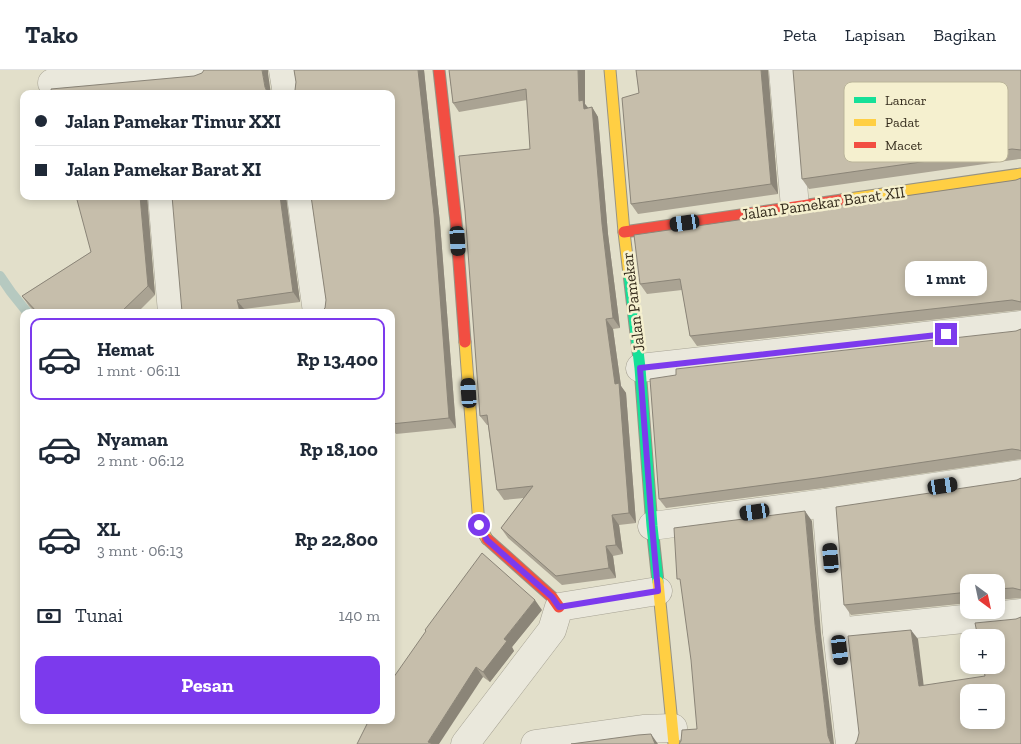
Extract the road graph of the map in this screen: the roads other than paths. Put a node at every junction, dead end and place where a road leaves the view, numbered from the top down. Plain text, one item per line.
1 (199, 70) edge
2 (283, 70) edge
3 (438, 70) edge
4 (610, 70) edge
5 (783, 70) edge
6 (52, 83) dead end
7 (152, 84) edge
8 (286, 90) edge
9 (1021, 174) edge
10 (162, 200) edge
11 (302, 200) edge
12 (795, 207) junction
13 (624, 232) junction
14 (172, 309) edge
15 (317, 309) edge
16 (1021, 325) edge
17 (640, 368) junction
18 (1021, 474) edge
19 (826, 503) junction
20 (652, 526) junction
21 (658, 591) junction
22 (559, 607) junction
23 (1021, 613) edge
24 (837, 632) junction
25 (674, 736) edge
26 (465, 744) edge
27 (534, 744) edge
28 (850, 744) edge

1 - 7 street
2 - 8 street
3 - 22 street
4 - 13 street, Jalan Pamekar
5 - 12 street
6 - 7 street
9 - 12 street, Jalan Pamekar Barat XII
10 - 14 street
11 - 15 street
12 - 13 street, Jalan Pamekar Barat XII
13 - 17 street, Jalan Pamekar
16 - 17 street
17 - 20 street, Jalan Pamekar
18 - 19 street
19 - 20 street
19 - 24 street
20 - 21 street, Jalan Pamekar
21 - 22 street
21 - 25 street, Jalan Pamekar
22 - 26 street
23 - 24 street
24 - 28 street
25 - 27 street

